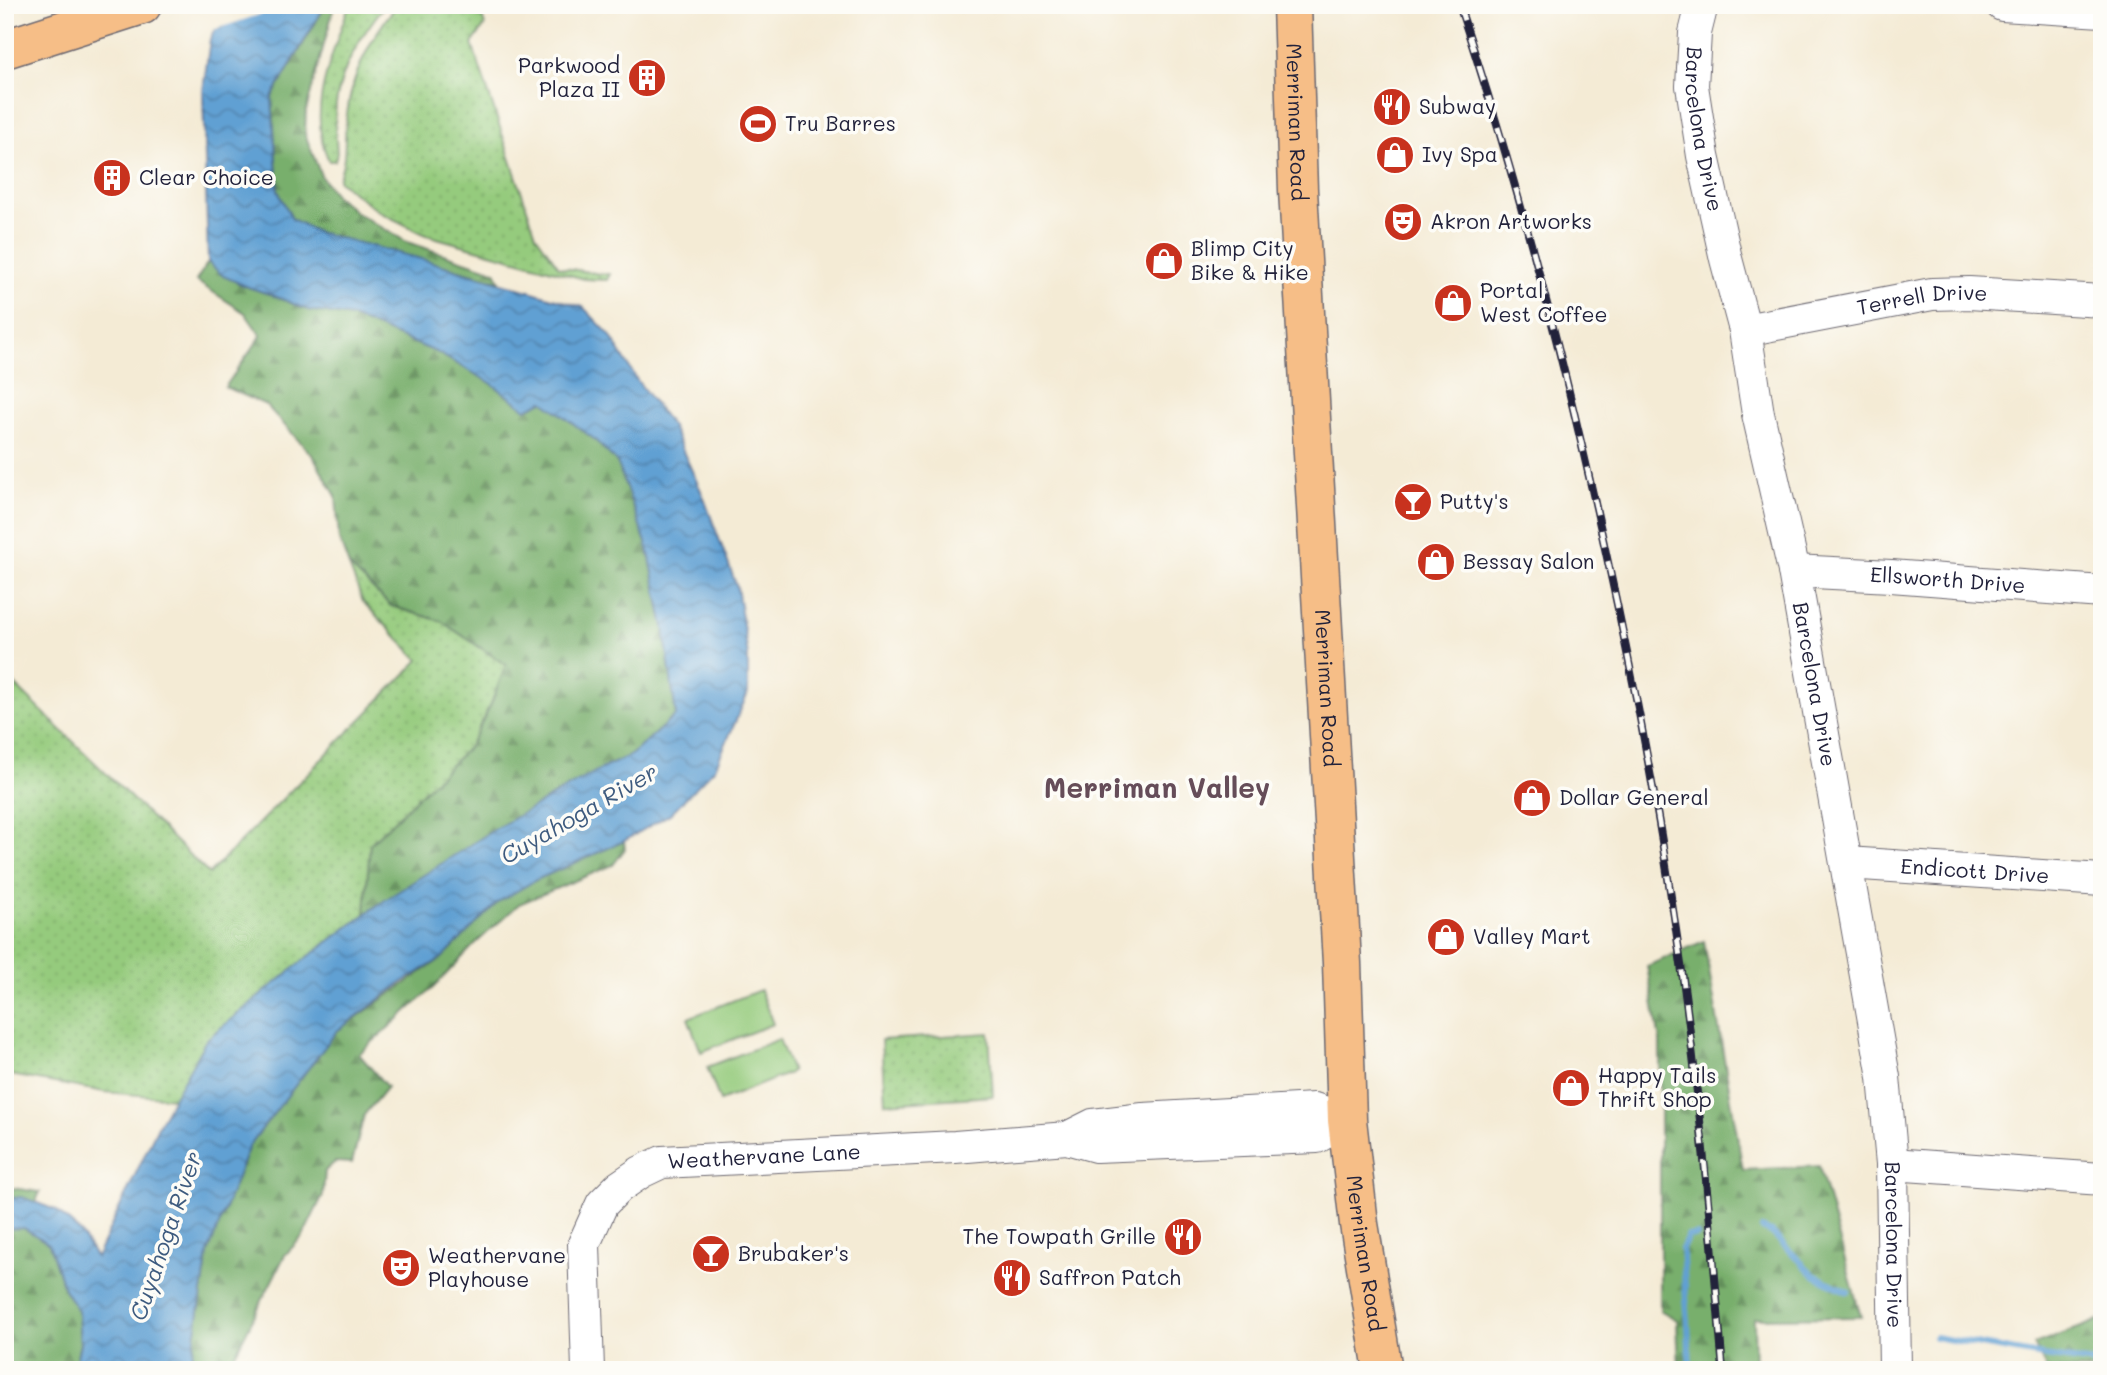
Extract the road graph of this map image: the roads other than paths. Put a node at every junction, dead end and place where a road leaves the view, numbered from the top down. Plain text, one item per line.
1 (142, 5) edge
2 (1292, 5) edge
3 (1702, 5) edge
4 (2002, 5) edge
5 (2102, 11) edge
6 (5, 49) edge
7 (2102, 301) edge
8 (1745, 330) junction
9 (1794, 571) junction
10 (2102, 592) edge
11 (1847, 863) junction
12 (2102, 880) edge
13 (1347, 1120) junction
14 (1892, 1164) junction
15 (2102, 1180) edge
16 (588, 1370) edge
17 (1383, 1370) edge
18 (1895, 1370) edge

1 - 6 main road
2 - 13 main road, Merriman Road
3 - 8 street, Barcelona Drive
4 - 5 street
7 - 8 street, Terrell Drive
8 - 9 street, Barcelona Drive
9 - 10 street, Ellsworth Drive
9 - 11 street, Barcelona Drive
11 - 12 street, Endicott Drive
11 - 14 street, Barcelona Drive
13 - 16 street, Weathervane Lane
13 - 17 main road, Merriman Road
14 - 15 street
14 - 18 street, Barcelona Drive

